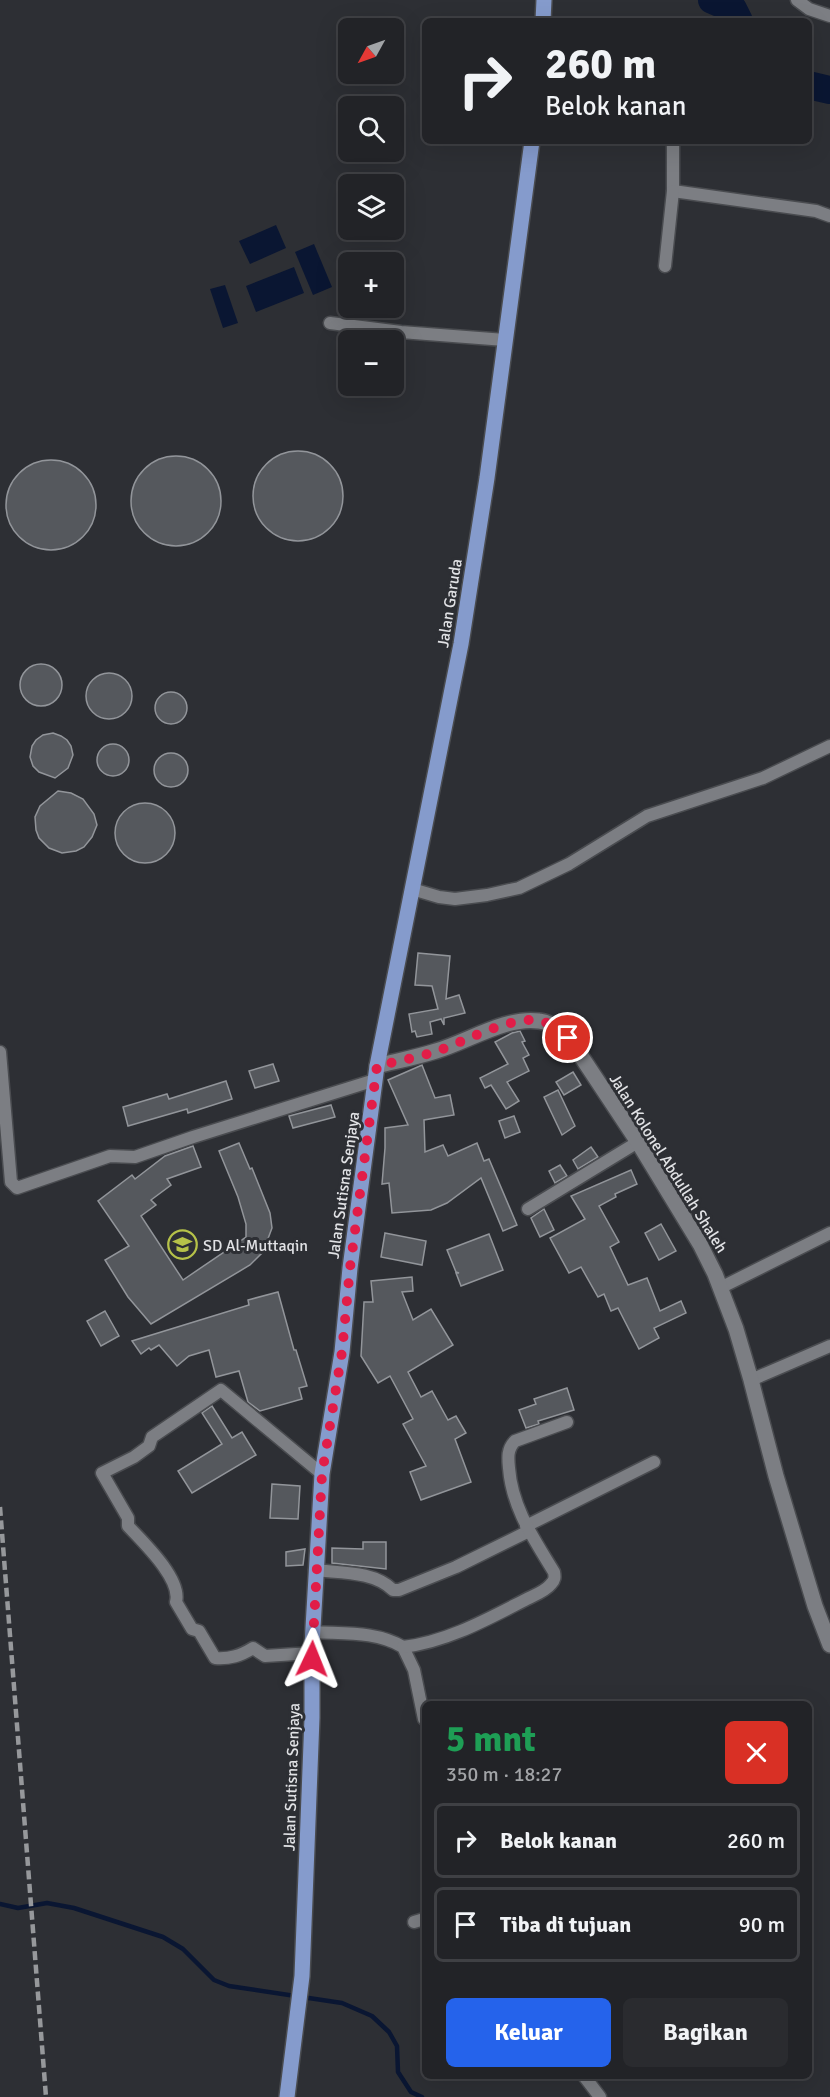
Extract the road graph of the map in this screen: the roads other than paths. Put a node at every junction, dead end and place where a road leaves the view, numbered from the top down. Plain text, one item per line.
1 (544, 0) edge
2 (797, 0) edge
3 (830, 16) edge
4 (540, 18) edge
5 (532, 144) edge
6 (673, 144) edge
7 (673, 191) junction
8 (830, 216) edge
9 (665, 266) dead end
10 (330, 323) dead end
11 (505, 340) junction
12 (830, 746) edge
13 (412, 889) junction
14 (0, 1052) edge
15 (376, 1073) junction
16 (638, 1142) junction
17 (528, 1209) dead end
18 (830, 1233) edge
19 (720, 1288) junction
20 (830, 1346) edge
21 (751, 1380) junction
22 (567, 1422) dead end
23 (654, 1462) dead end
24 (322, 1474) junction
25 (528, 1528) junction
26 (315, 1570) junction
27 (313, 1632) junction
28 (830, 1645) edge
29 (404, 1647) junction
30 (312, 1653) junction
31 (422, 1709) edge
32 (586, 2079) edge
33 (287, 2097) edge
34 (600, 2097) edge

1 - 4 main road
2 - 3 street
5 - 11 main road, Jalan Garuda
6 - 7 street
7 - 8 street
7 - 9 street
10 - 11 street
11 - 13 main road, Jalan Garuda
12 - 13 street
13 - 15 main road, Jalan Garuda
14 - 15 street
15 - 16 main road, Jalan Kolonel Abdullah Shaleh
15 - 24 main road, Jalan Sutisna Senjaya
16 - 17 street
16 - 19 main road, Jalan Kolonel Abdullah Shaleh
18 - 19 street
19 - 21 main road, Jalan Kolonel Abdullah Shaleh
20 - 21 street
21 - 28 main road, Jalan Kolonel Abdullah Shaleh
22 - 25 street
23 - 25 street
24 - 26 main road, Jalan Sutisna Senjaya
24 - 30 street
25 - 26 street
25 - 29 street
26 - 27 main road, Jalan Sutisna Senjaya
27 - 29 street
27 - 30 main road, Jalan Sutisna Senjaya
29 - 31 street
30 - 33 main road, Jalan Sutisna Senjaya
32 - 34 street

